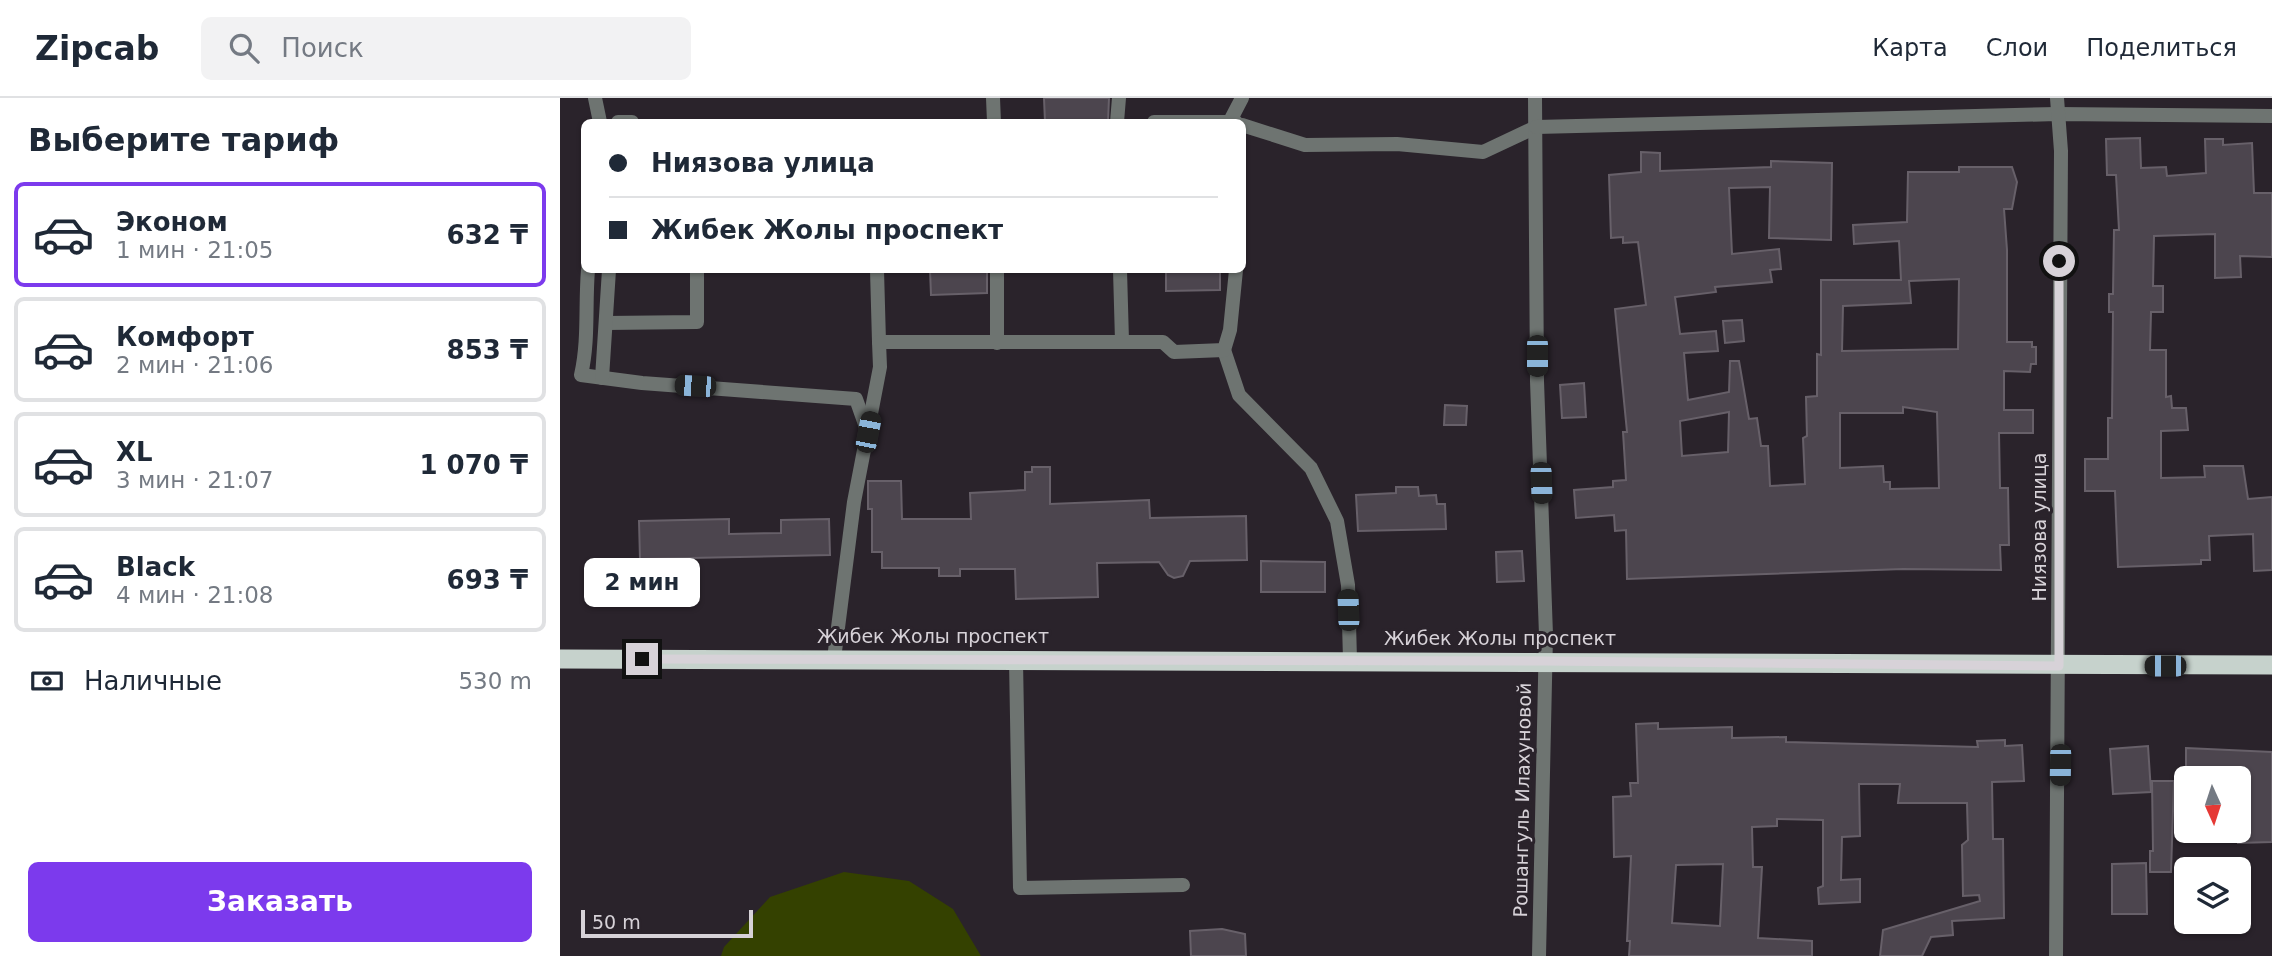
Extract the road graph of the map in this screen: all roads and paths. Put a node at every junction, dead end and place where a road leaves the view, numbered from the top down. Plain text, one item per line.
1 (595, 98) edge
2 (993, 98) edge
3 (1119, 98) edge
4 (1242, 98) edge
5 (1535, 98) edge
6 (2057, 98) edge
7 (2057, 114) junction
8 (2272, 116) edge
9 (599, 119) edge
10 (994, 119) edge
11 (1117, 119) edge
12 (1236, 119) edge
13 (1246, 126) edge
14 (1536, 127) junction
15 (588, 273) edge
16 (609, 273) edge
17 (697, 273) edge
18 (877, 273) edge
19 (997, 273) edge
20 (1120, 273) edge
21 (1236, 273) edge
22 (606, 323) junction
23 (1122, 341) junction
24 (879, 342) junction
25 (997, 343) junction
26 (1224, 349) junction
27 (602, 377) junction
28 (868, 432) junction
29 (560, 659) edge
30 (834, 659) junction
31 (1016, 660) junction
32 (1350, 660) junction
33 (1543, 661) junction
34 (2272, 665) edge
35 (2059, 666) junction
36 (1183, 884) dead end
37 (1539, 956) edge
38 (2056, 956) edge

1 - 9 street
2 - 10 street
3 - 11 street
4 - 12 street
5 - 14 street, Рошангуль Илахуновой
6 - 7 street, Ниязова улица
7 - 8 street
7 - 14 street
7 - 35 street, Ниязова улица
13 - 14 street
14 - 33 street, Рошангуль Илахуновой
15 - 27 street
16 - 22 street
17 - 22 street
18 - 24 street
19 - 25 street
20 - 23 street
21 - 26 street
22 - 27 street
23 - 25 street
23 - 26 street
24 - 25 street
24 - 28 street
26 - 32 street
27 - 28 street
28 - 30 street
29 - 30 highway, Жибек Жолы проспект
30 - 31 highway, Жибек Жолы проспект
31 - 32 highway, Жибек Жолы проспект
31 - 36 street
32 - 33 highway, Жибек Жолы проспект
33 - 35 highway, Жибек Жолы проспект
33 - 37 street, Рошангуль Илахуновой
34 - 35 highway, Жибек Жолы проспект
35 - 38 street, Ниязова улица

